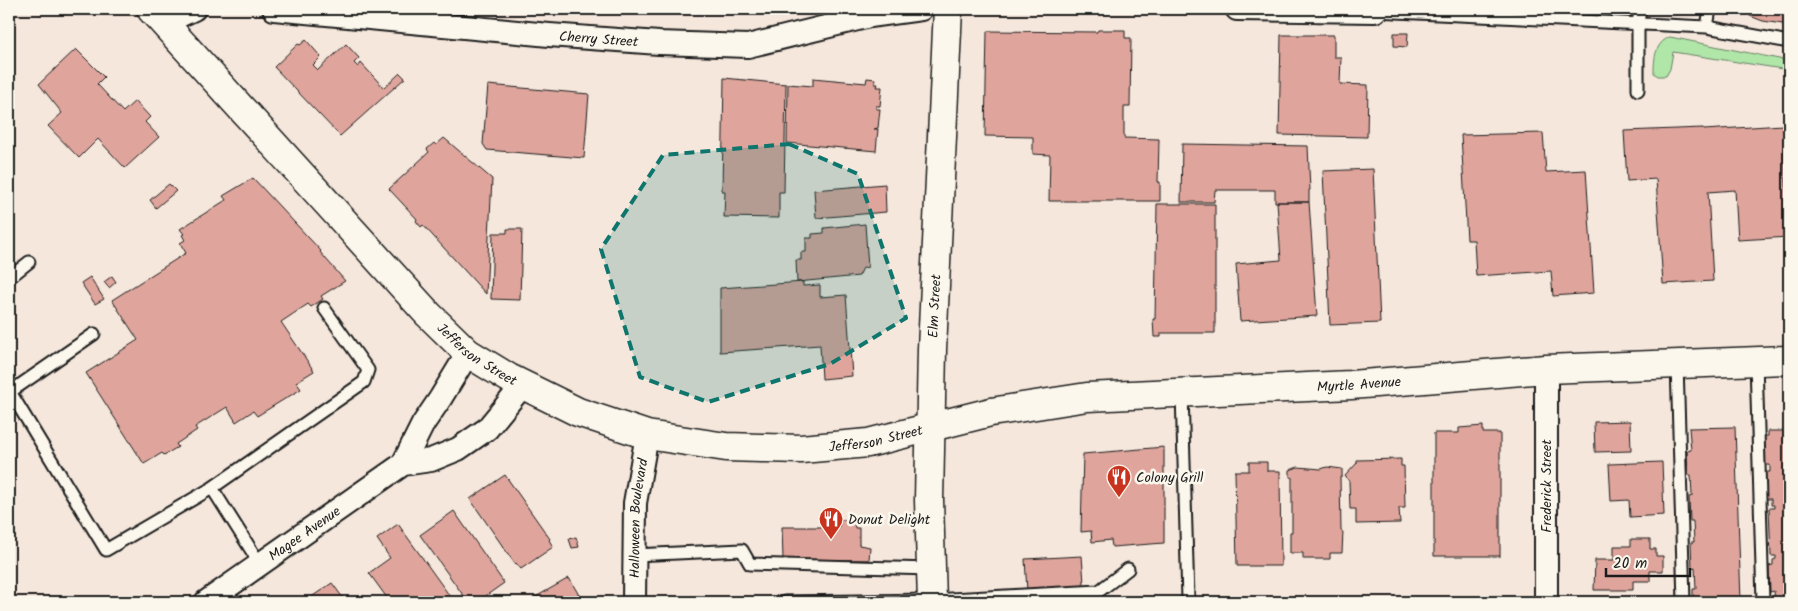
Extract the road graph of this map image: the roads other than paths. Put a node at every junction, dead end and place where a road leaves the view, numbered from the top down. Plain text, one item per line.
1 (194, 9) edge
2 (274, 9) edge
3 (921, 9) edge
4 (948, 9) edge
5 (1237, 9) edge
6 (1640, 9) edge
7 (1710, 9) edge
8 (1375, 11) joint
9 (1416, 11) edge
10 (158, 16) edge
11 (1638, 24) junction
12 (1707, 28) junction
13 (1789, 42) edge
14 (1638, 90) dead end
15 (28, 262) dead end
16 (9, 278) edge
17 (324, 308) dead end
18 (94, 334) dead end
19 (468, 352) junction
20 (1789, 360) edge
21 (1756, 361) junction
22 (1676, 364) junction
23 (1546, 369) junction
24 (523, 385) junction
25 (9, 391) edge
26 (1182, 393) junction
27 (930, 426) junction
28 (647, 435) junction
29 (403, 464) junction
30 (212, 488) junction
31 (634, 555) junction
32 (260, 564) junction
33 (931, 569) junction
34 (1128, 569) dead end
35 (932, 601) edge
36 (206, 602) edge
37 (634, 602) edge
38 (785, 602) edge
39 (1186, 602) edge
40 (1546, 602) edge
41 (1684, 602) edge
42 (1763, 602) edge

1 - 10 street
2 - 3 street, Cherry Street
4 - 27 street, Elm Street
5 - 8 street
6 - 11 lane
7 - 12 lane
8 - 9 lane
9 - 11 lane
10 - 19 street, Jefferson Street
11 - 12 lane
11 - 14 lane
12 - 13 lane
15 - 16 lane
17 - 30 lane
18 - 25 lane
19 - 24 street, Jefferson Street
19 - 29 street, Magee Avenue
20 - 21 street, Myrtle Avenue
21 - 22 street, Myrtle Avenue
21 - 42 lane
22 - 23 street, Myrtle Avenue
22 - 41 lane
23 - 26 street, Myrtle Avenue
23 - 40 street, Frederick Street
24 - 28 street, Jefferson Street
24 - 29 street, Magee Avenue
25 - 30 lane
26 - 27 street, Myrtle Avenue
26 - 39 lane
27 - 28 street, Jefferson Street
27 - 33 street, Elm Street
28 - 31 street, Halloween Boulevard
29 - 32 street, Magee Avenue
30 - 32 lane
31 - 33 lane
31 - 37 street, Halloween Boulevard
32 - 36 street, Magee Avenue
33 - 35 street, Elm Street
34 - 35 lane
35 - 38 lane

